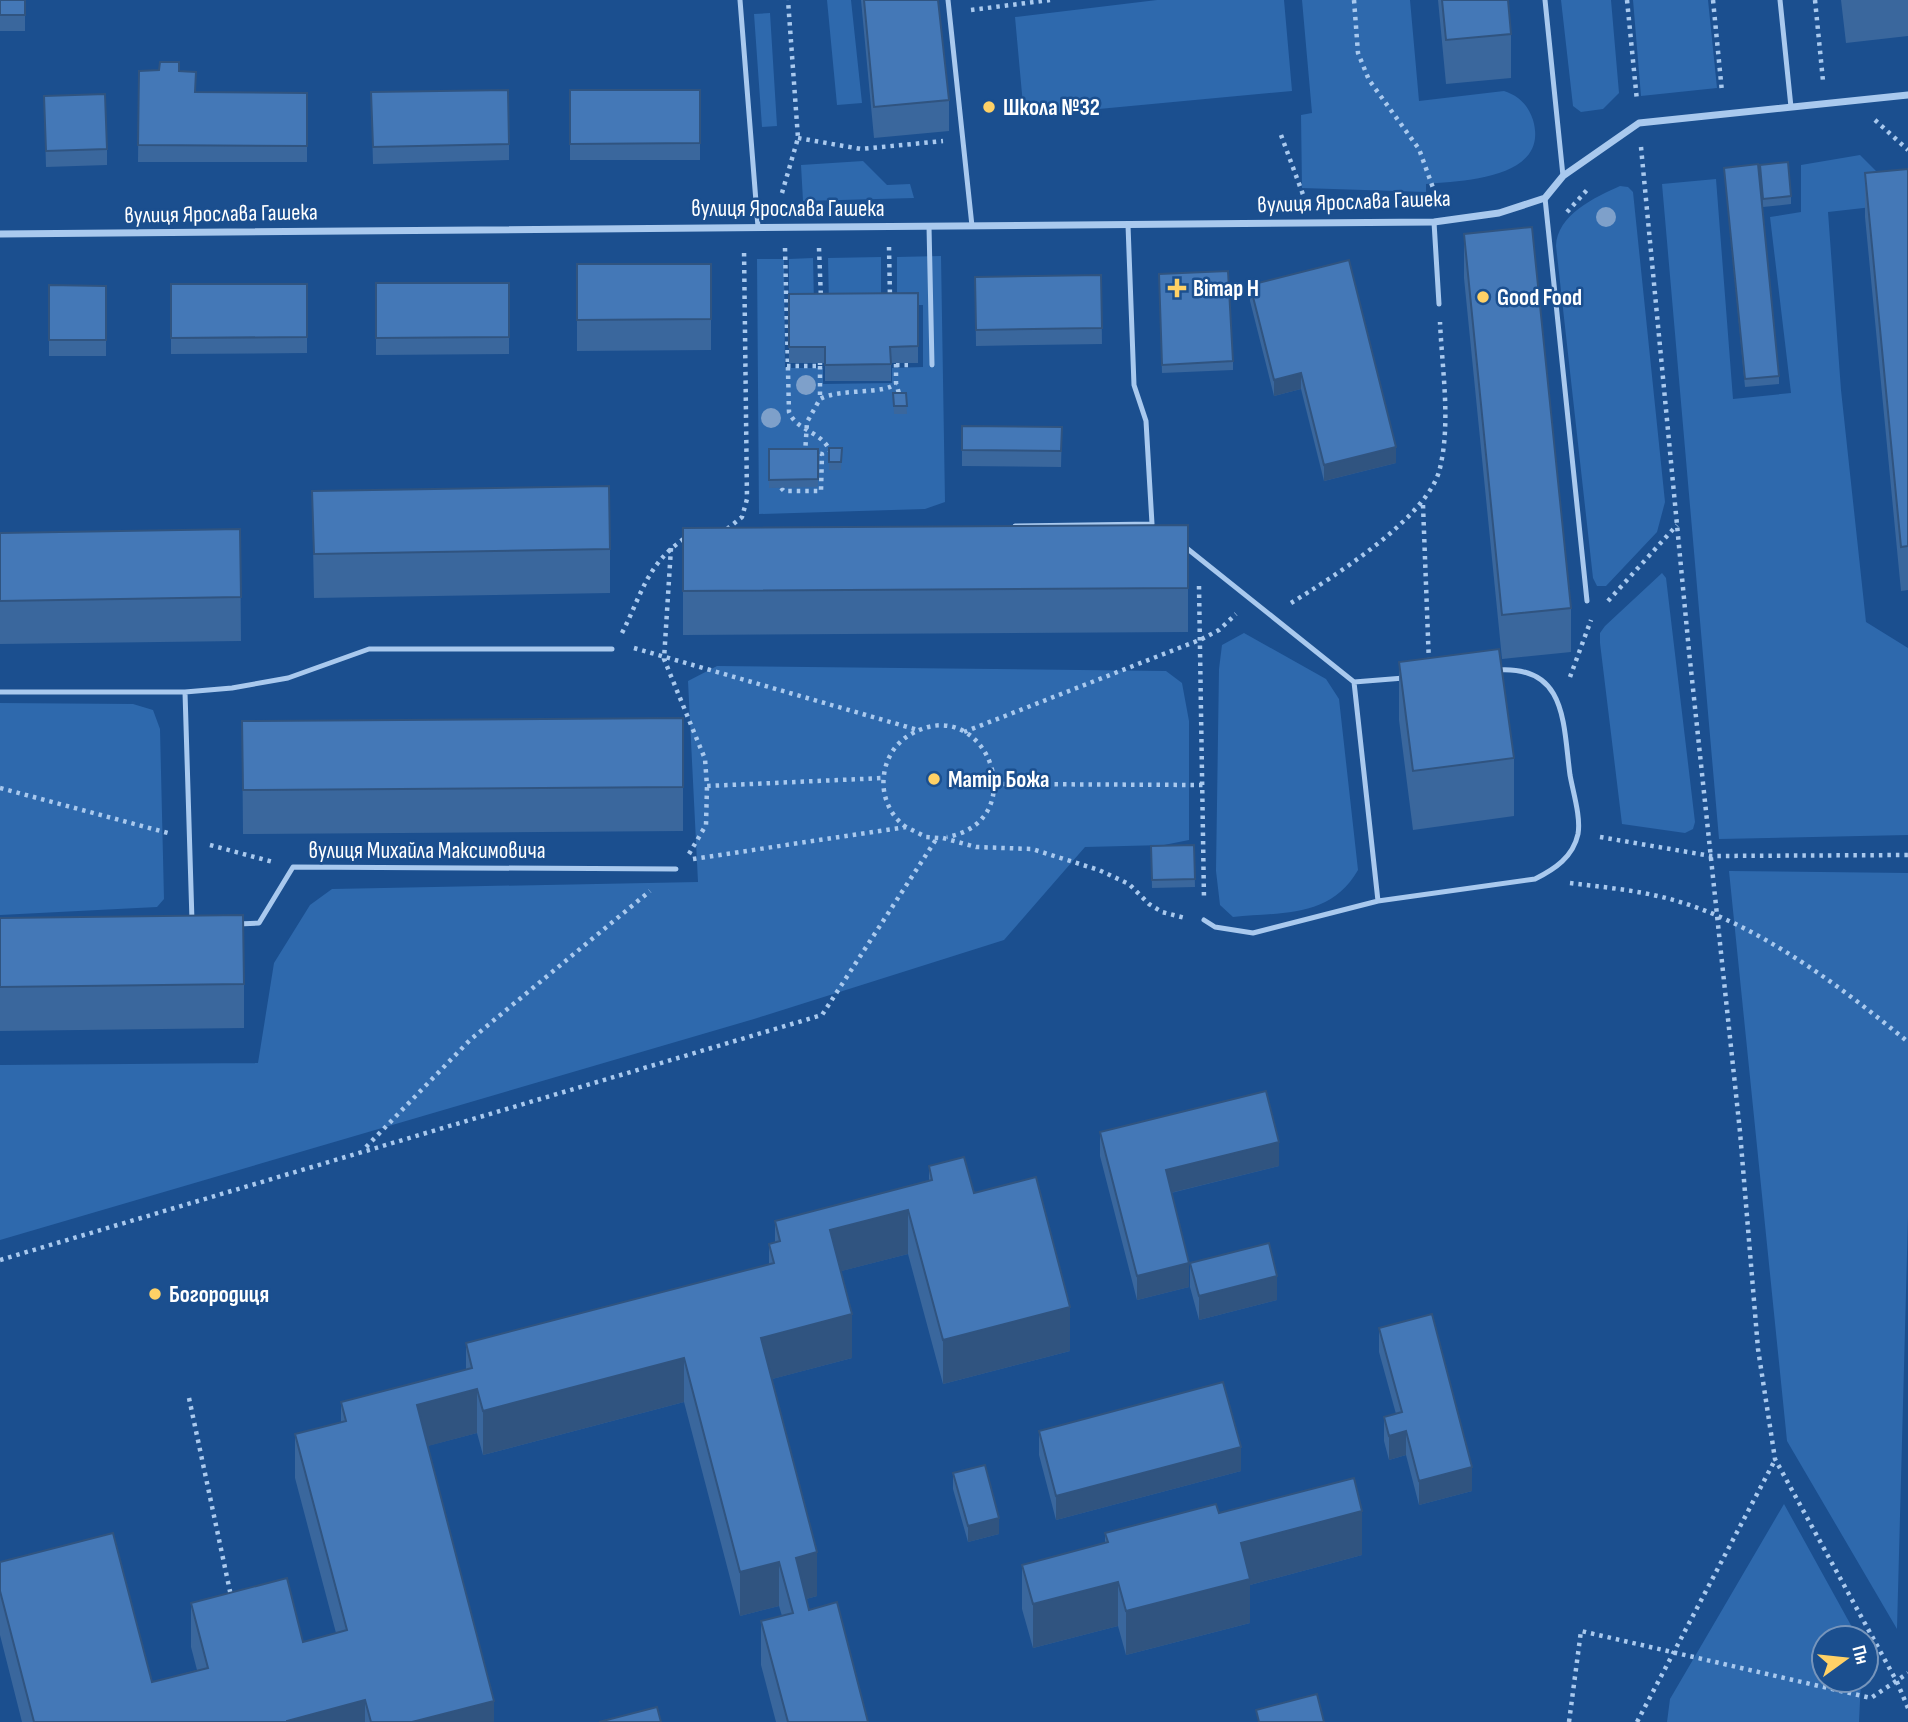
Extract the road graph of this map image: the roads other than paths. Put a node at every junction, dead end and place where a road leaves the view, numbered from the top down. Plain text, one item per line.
1 (740, 0) edge
2 (948, 0) edge
3 (1545, 0) edge
4 (1780, 0) edge
5 (1908, 95) edge
6 (1791, 107) junction
7 (1563, 176) junction
8 (1545, 198) junction
9 (1434, 222) junction
10 (1128, 225) junction
11 (929, 226) junction
12 (972, 226) junction
13 (758, 227) junction
14 (0, 234) edge
15 (1438, 304) road end
16 (932, 365) dead end
17 (1152, 524) junction
18 (1001, 526) edge
19 (1163, 531) edge
20 (1175, 539) edge
21 (1587, 601) dead end
22 (612, 649) road end
23 (1495, 671) edge
24 (1430, 676) edge
25 (1354, 682) junction
26 (0, 692) edge
27 (185, 692) junction
28 (676, 869) road end
29 (1378, 901) junction
30 (1204, 920) road end
31 (178, 924) edge
32 (192, 924) junction
33 (205, 924) edge
34 (232, 924) edge

1 - 13 lane
2 - 12 lane
3 - 7 lane
4 - 6 lane
5 - 6 street
6 - 7 street
7 - 8 street
8 - 9 street, вулиця Ярослава Гашека
8 - 21 lane
9 - 10 street, вулиця Ярослава Гашека
9 - 15 lane
10 - 12 street, вулиця Ярослава Гашека
10 - 17 lane
11 - 12 street, вулиця Ярослава Гашека
11 - 13 street, вулиця Ярослава Гашека
11 - 16 lane
13 - 14 street, вулиця Ярослава Гашека
17 - 18 lane
17 - 19 lane
20 - 25 lane
22 - 27 lane
23 - 29 lane
24 - 25 lane
25 - 29 lane
26 - 27 lane
27 - 32 lane
28 - 34 lane, вулиця Михайла Максимовича
29 - 30 lane
31 - 32 lane
32 - 33 lane

